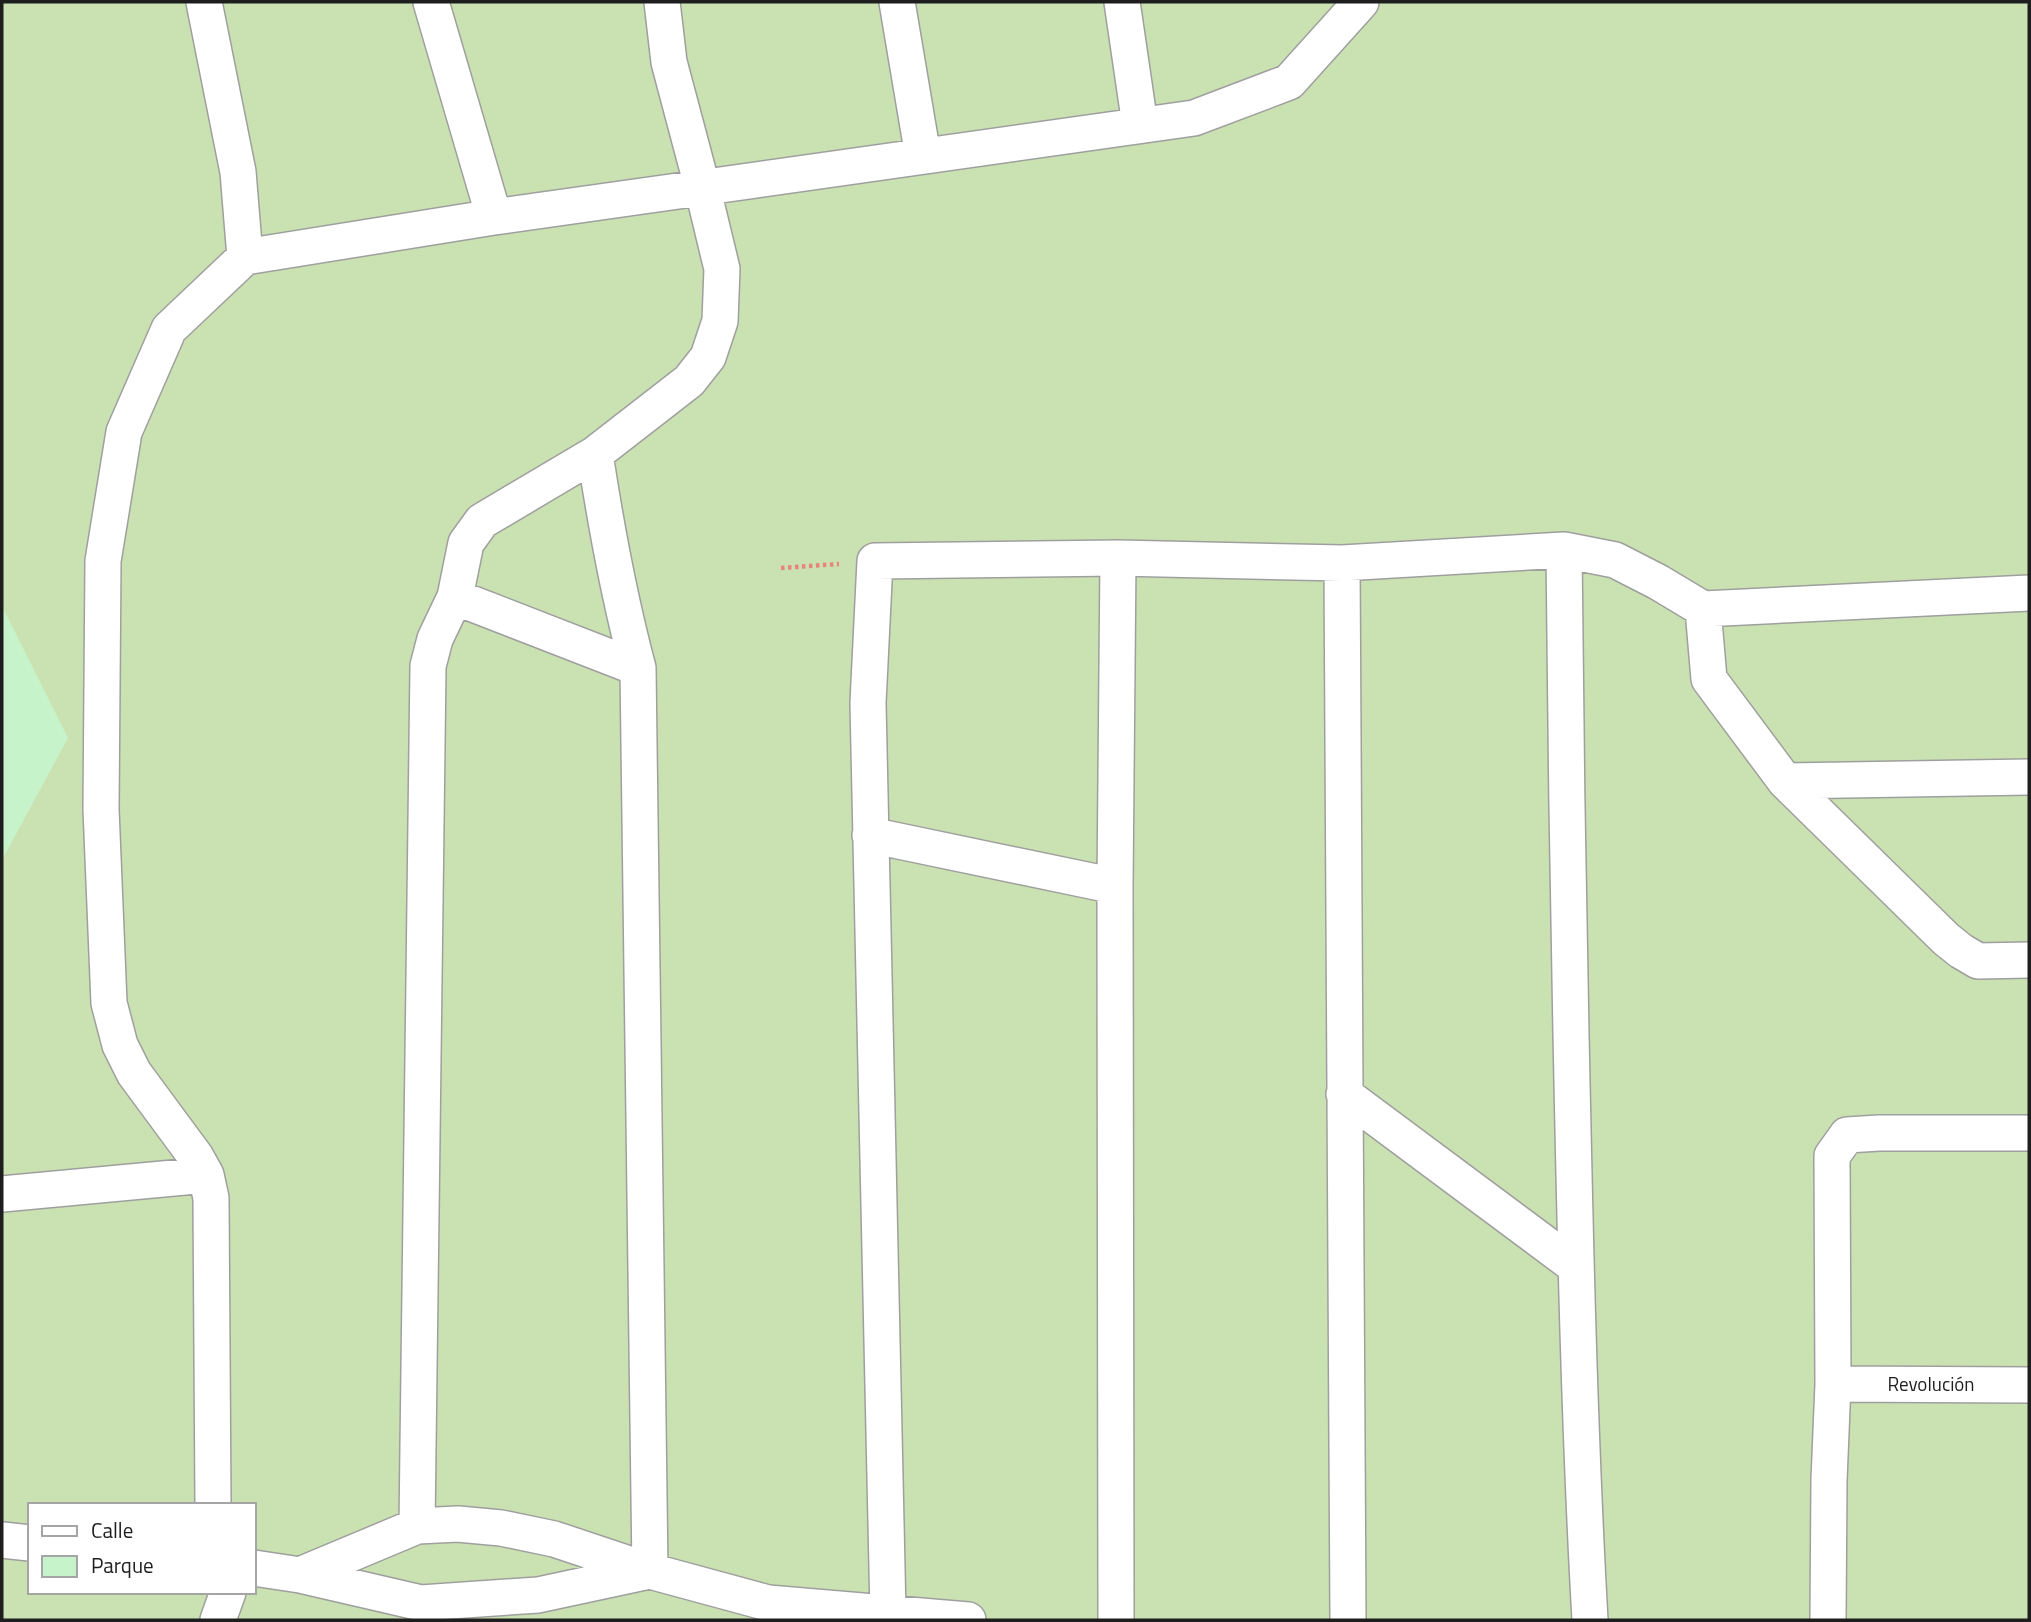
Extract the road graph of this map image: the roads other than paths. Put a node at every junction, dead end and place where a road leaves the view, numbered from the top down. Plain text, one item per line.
1 (204, 2) edge
2 (431, 2) edge
3 (662, 2) edge
4 (897, 2) edge
5 (1122, 2) edge
6 (1353, 6) edge
7 (1140, 125) junction
8 (923, 156) junction
9 (702, 186) junction
10 (494, 217) junction
11 (244, 257) junction
12 (594, 454) junction
13 (1564, 550) junction
14 (1118, 558) junction
15 (1342, 563) junction
16 (2029, 593) edge
17 (455, 597) junction
18 (1703, 609) junction
19 (638, 668) junction
20 (2029, 777) edge
21 (1785, 780) junction
22 (870, 835) junction
23 (1115, 886) junction
24 (2029, 960) edge
25 (1344, 1094) junction
26 (2029, 1133) edge
27 (206, 1175) junction
28 (2, 1194) edge
29 (1575, 1266) junction
30 (1833, 1384) junction
31 (2029, 1385) edge
32 (214, 1503) edge
33 (417, 1526) junction
34 (2, 1540) edge
35 (28, 1543) edge
36 (256, 1568) edge
37 (650, 1571) junction
38 (300, 1574) junction
39 (227, 1594) edge
40 (888, 1614) junction
41 (218, 1620) edge
42 (968, 1620) edge
43 (1116, 1620) edge
44 (1348, 1620) edge
45 (1590, 1620) edge
46 (1828, 1620) edge

1 - 11 street
2 - 10 street
3 - 9 street
4 - 8 street
5 - 7 street
6 - 7 street
7 - 8 street
8 - 9 street
9 - 10 street
9 - 12 street
10 - 11 street
11 - 27 street
12 - 17 street
12 - 19 street
13 - 15 street
13 - 18 street
13 - 29 street
14 - 15 street
14 - 22 street
14 - 23 street
15 - 25 street
16 - 18 street
17 - 19 street
17 - 33 street
18 - 21 street
19 - 37 street
20 - 21 street
21 - 24 street
22 - 23 street
22 - 40 street
23 - 43 street
25 - 29 street
25 - 44 street
26 - 30 street
27 - 28 street
27 - 32 street
29 - 45 street
30 - 31 street, Revolución
30 - 46 street
33 - 37 street
33 - 38 street
34 - 35 street
36 - 38 street
37 - 38 street
37 - 40 street
39 - 41 street
40 - 42 street

